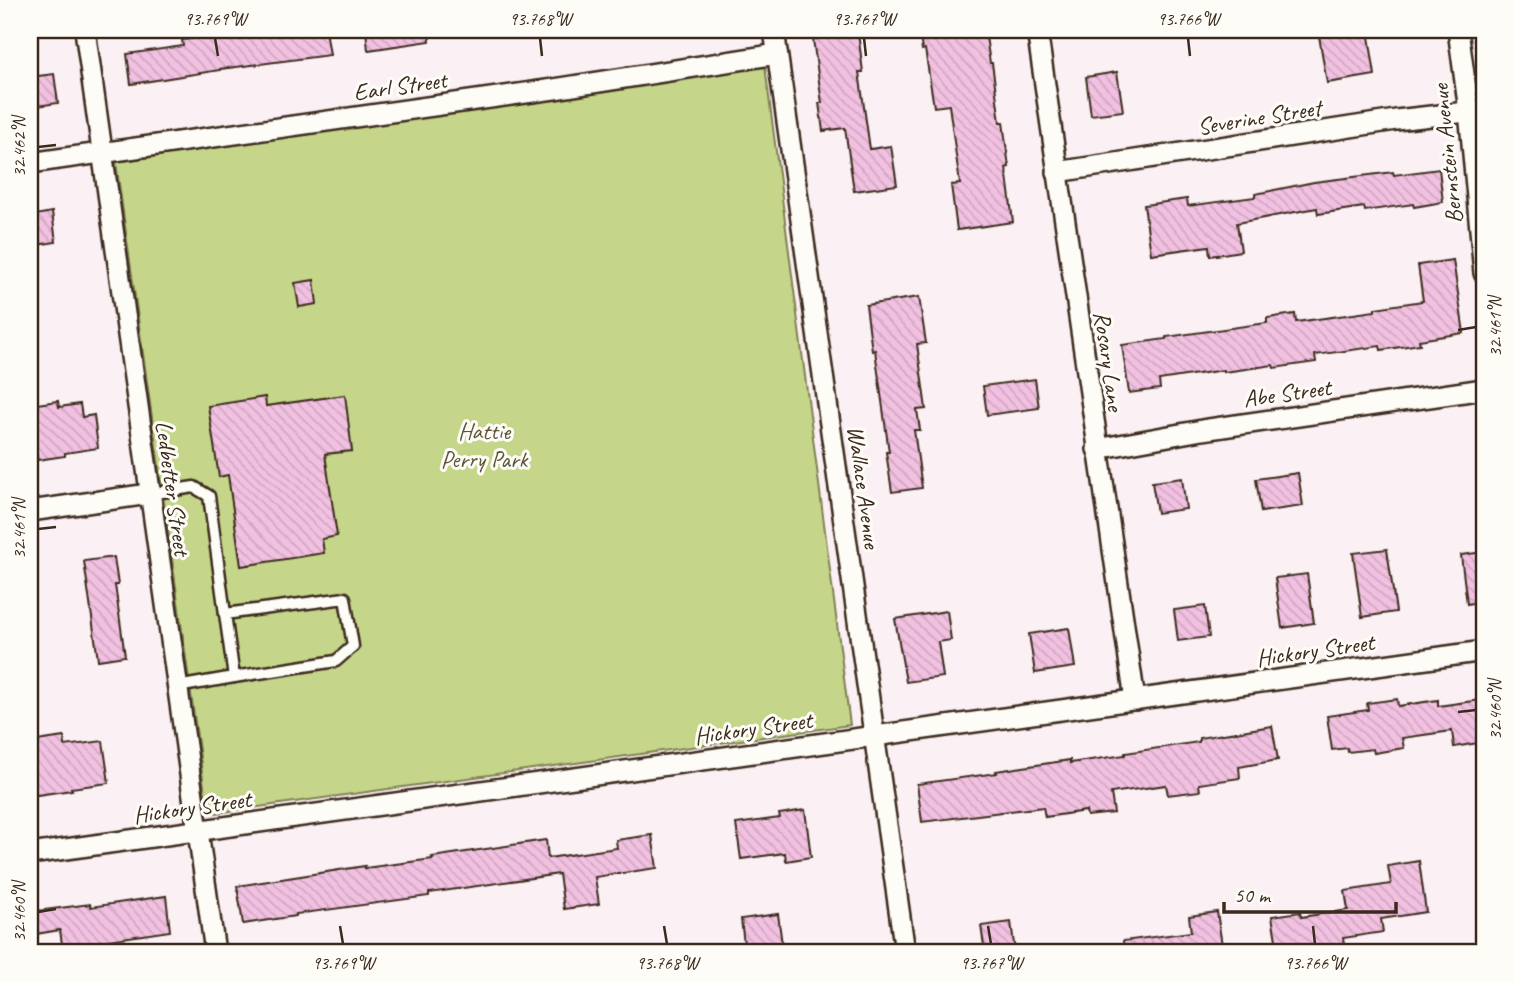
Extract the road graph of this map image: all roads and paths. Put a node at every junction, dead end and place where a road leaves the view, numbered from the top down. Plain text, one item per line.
1 (85, 30) edge
2 (774, 30) edge
3 (1037, 30) edge
4 (1458, 30) edge
5 (777, 54) junction
6 (1476, 111) edge
7 (102, 153) junction
8 (30, 163) edge
9 (1058, 173) junction
10 (1484, 273) edge
11 (1484, 389) edge
12 (1097, 449) junction
13 (149, 494) junction
14 (30, 511) edge
15 (225, 614) junction
16 (1484, 651) edge
17 (234, 677) junction
18 (177, 687) junction
19 (1135, 700) junction
20 (875, 735) junction
21 (198, 831) junction
22 (30, 854) edge
23 (215, 952) edge
24 (905, 952) edge

1 - 7 street, Ledbetter Street
2 - 5 street, Wallace Avenue
3 - 9 street, Rosary Lane
4 - 6 street, Bernstein Avenue
5 - 7 street, Earl Street
5 - 20 street, Wallace Avenue
6 - 9 street, Severine Street
6 - 10 street, Bernstein Avenue
7 - 8 street, Earl Street
7 - 13 street, Ledbetter Street
9 - 12 street, Rosary Lane
11 - 12 street, Abe Street
12 - 19 street, Rosary Lane
13 - 14 street
13 - 15 lane
13 - 18 street, Ledbetter Street
15 - 17 lane
15 - 17 lane
16 - 19 street, Hickory Street
17 - 18 lane
18 - 21 street, Ledbetter Street
19 - 20 street, Hickory Street
20 - 21 street, Hickory Street
20 - 24 street, Wallace Avenue
21 - 22 street, Hickory Street
21 - 23 street, Ledbetter Street

